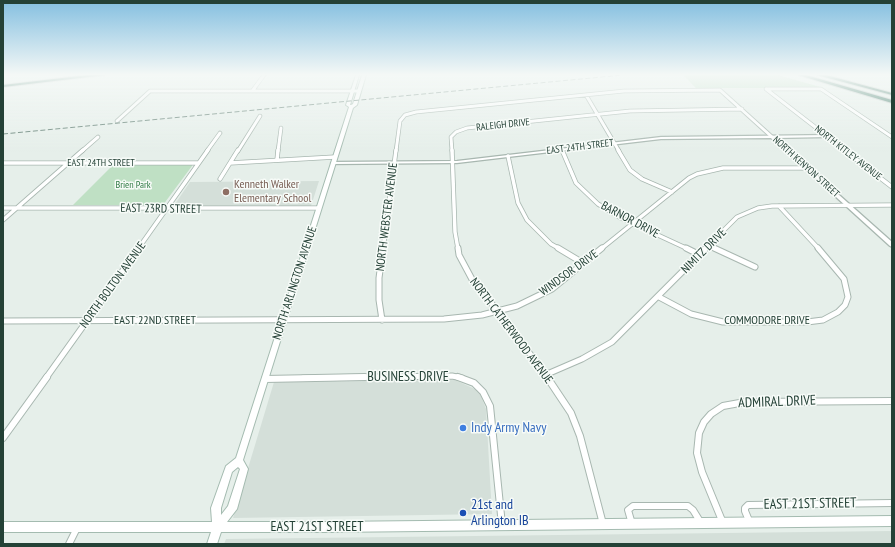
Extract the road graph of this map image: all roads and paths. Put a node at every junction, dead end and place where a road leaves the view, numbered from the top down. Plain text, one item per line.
1 (140, 101) edge
2 (349, 101) edge
3 (356, 101) edge
4 (531, 101) edge
5 (589, 101) edge
6 (732, 101) edge
7 (781, 101) edge
8 (838, 101) edge
9 (351, 107) junction
10 (742, 109) junction
11 (598, 114) junction
12 (260, 116) dead end
13 (117, 121) dead end
14 (281, 128) dead end
15 (456, 132) joint
16 (220, 133) dead end
17 (828, 136) junction
18 (98, 137) dead end
19 (772, 137) junction
20 (892, 137) edge
21 (614, 143) junction
22 (562, 149) junction
23 (508, 156) junction
24 (335, 157) junction
25 (277, 160) junction
26 (230, 162) junction
27 (394, 162) junction
28 (452, 162) junction
29 (3, 163) edge
30 (67, 163) junction
31 (198, 163) junction
32 (333, 163) junction
33 (806, 168) junction
34 (220, 179) dead end
35 (892, 187) edge
36 (672, 192) junction
37 (892, 205) edge
38 (778, 206) junction
39 (848, 206) junction
40 (3, 208) edge
41 (16, 208) junction
42 (167, 208) junction
43 (319, 208) junction
44 (3, 220) edge
45 (634, 224) junction
46 (892, 245) edge
47 (709, 246) junction
48 (700, 255) junction
49 (583, 263) junction
50 (755, 267) dead end
51 (659, 297) junction
52 (498, 311) junction
53 (283, 320) junction
54 (382, 320) junction
55 (3, 321) edge
56 (87, 321) junction
57 (545, 375) junction
58 (265, 379) junction
59 (892, 401) edge
60 (3, 438) edge
61 (239, 460) junction
62 (892, 503) edge
63 (892, 521) edge
64 (701, 523) junction
65 (723, 523) junction
66 (750, 523) junction
67 (603, 524) junction
68 (632, 524) junction
69 (502, 525) junction
70 (78, 526) junction
71 (3, 527) edge
72 (217, 528) junction
73 (69, 544) edge
74 (212, 544) edge

1 - 13 street
2 - 9 main road, NORTH ARLINGTON AVENUE
3 - 9 main road, NORTH ARLINGTON AVENUE
4 - 27 street, NORTH WEBSTER AVENUE
5 - 11 street
6 - 10 street, NORTH KENYON STREET
7 - 17 street, NORTH KITLEY AVENUE
8 - 20 street, NORTH KITLEY AVENUE
9 - 24 main road, NORTH ARLINGTON AVENUE
10 - 11 street, RALEIGH DRIVE
10 - 19 street, NORTH KENYON STREET
11 - 15 street, RALEIGH DRIVE
11 - 21 street
12 - 26 street
14 - 25 street
15 - 28 street, NORTH CATHERWOOD AVENUE
16 - 31 street, NORTH BOLTON AVENUE
17 - 19 street, EAST 24TH STREET
17 - 35 street, NORTH KITLEY AVENUE
18 - 30 street
19 - 21 street, EAST 24TH STREET
19 - 33 street, NORTH KENYON STREET
21 - 22 street, EAST 24TH STREET
21 - 36 street
22 - 23 street, EAST 24TH STREET
22 - 45 street, BARNOR DRIVE
23 - 28 street, EAST 24TH STREET
23 - 49 street
24 - 25 street
24 - 32 main road, NORTH ARLINGTON AVENUE
25 - 26 street
26 - 34 street
27 - 28 street, EAST 24TH STREET
27 - 32 street, EAST 24TH STREET
27 - 54 street, NORTH WEBSTER AVENUE
28 - 52 street, NORTH CATHERWOOD AVENUE
29 - 30 street, EAST 24TH STREET
30 - 31 street, EAST 24TH STREET
30 - 41 street
31 - 42 street, NORTH BOLTON AVENUE
32 - 43 main road, NORTH ARLINGTON AVENUE
33 - 36 street, WINDSOR DRIVE
33 - 39 street, NORTH KENYON STREET
36 - 45 street, WINDSOR DRIVE
37 - 39 street, NIMITZ DRIVE
38 - 39 street, NIMITZ DRIVE
38 - 47 street, NIMITZ DRIVE
38 - 51 street, COMMODORE DRIVE
39 - 46 street, NORTH KENYON STREET
40 - 41 street, EAST 23RD STREET
41 - 42 street, EAST 23RD STREET
41 - 44 street
42 - 43 street, EAST 23RD STREET
42 - 56 street, NORTH BOLTON AVENUE
43 - 53 main road, NORTH ARLINGTON AVENUE
45 - 48 street, BARNOR DRIVE
45 - 49 street, WINDSOR DRIVE
47 - 48 street, NIMITZ DRIVE
47 - 50 street
48 - 51 street, NIMITZ DRIVE
49 - 52 street, WINDSOR DRIVE
51 - 57 street, NIMITZ DRIVE
52 - 54 street, WINDSOR DRIVE
52 - 57 street, NORTH CATHERWOOD AVENUE
53 - 54 street, WINDSOR DRIVE
53 - 56 street, EAST 22ND STREET
53 - 58 main road, NORTH ARLINGTON AVENUE
55 - 56 street, EAST 22ND STREET
56 - 60 street, NORTH BOLTON AVENUE
57 - 67 street, NORTH CATHERWOOD AVENUE
58 - 61 main road, NORTH ARLINGTON AVENUE
58 - 69 street, BUSINESS DRIVE
59 - 65 street, ADMIRAL DRIVE
61 - 72 main road, NORTH ARLINGTON AVENUE
61 - 72 main road, NORTH ARLINGTON AVENUE
62 - 66 street, EAST 21ST STREET
63 - 66 main road, EAST 21ST STREET
64 - 65 main road, EAST 21ST STREET
64 - 68 main road, EAST 21ST STREET
64 - 68 street
65 - 66 main road, EAST 21ST STREET
67 - 68 main road, EAST 21ST STREET
67 - 69 main road, EAST 21ST STREET
69 - 72 main road, EAST 21ST STREET
70 - 71 main road, EAST 21ST STREET
70 - 72 main road, EAST 21ST STREET
70 - 73 street
72 - 74 main road, NORTH ARLINGTON AVENUE

